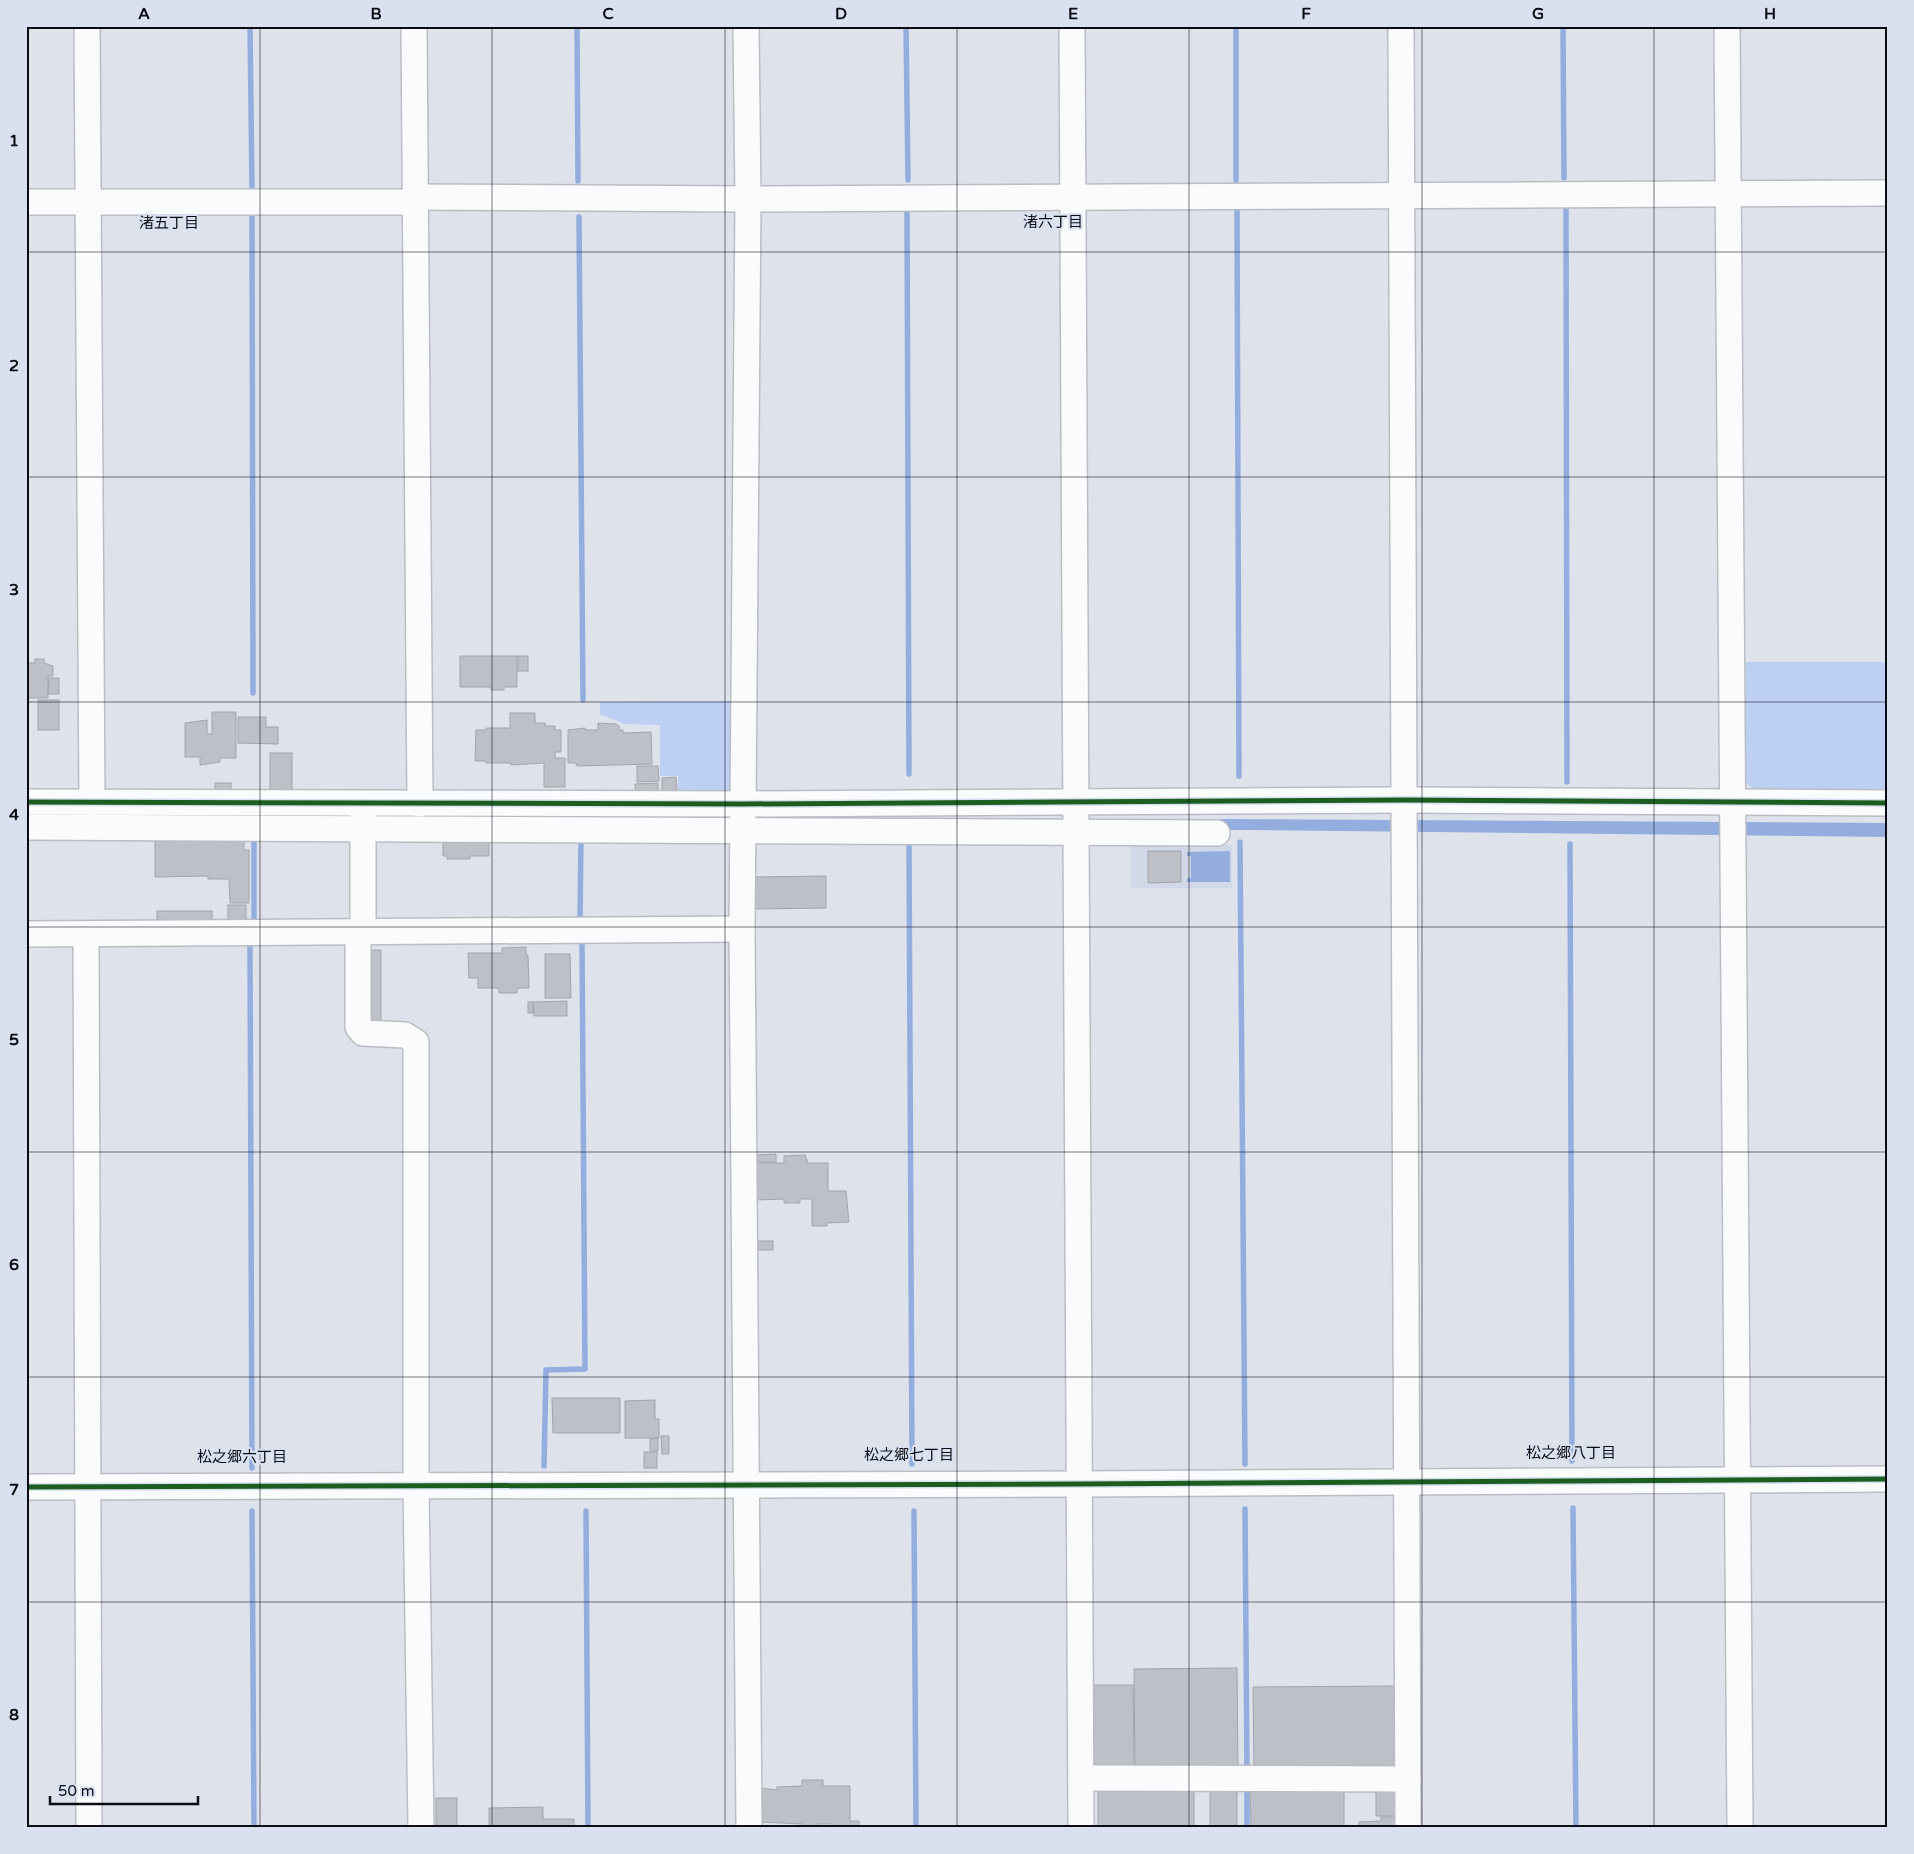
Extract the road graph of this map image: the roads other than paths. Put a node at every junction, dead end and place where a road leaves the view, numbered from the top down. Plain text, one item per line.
1 (87, 26) edge
2 (414, 26) edge
3 (746, 26) edge
4 (1072, 26) edge
5 (1400, 26) edge
6 (1727, 26) edge
7 (1888, 192) edge
8 (1402, 194) junction
9 (1728, 194) junction
10 (1073, 196) junction
11 (416, 199) junction
12 (748, 199) junction
13 (87, 201) junction
14 (26, 202) edge
15 (26, 802) edge
16 (92, 803) junction
17 (1888, 803) edge
18 (420, 804) junction
19 (743, 804) junction
20 (362, 816) junction
21 (1404, 816) junction
22 (1076, 817) junction
23 (1733, 819) junction
24 (26, 827) edge
25 (742, 832) junction
26 (1217, 833) dead end
27 (742, 929) junction
28 (360, 933) junction
29 (26, 934) edge
30 (86, 934) junction
31 (1738, 1478) junction
32 (1888, 1479) edge
33 (1407, 1482) junction
34 (746, 1484) junction
35 (1079, 1484) junction
36 (416, 1486) junction
37 (26, 1487) edge
38 (87, 1487) junction
39 (1081, 1778) junction
40 (1408, 1779) junction
41 (89, 1828) edge
42 (421, 1828) edge
43 (749, 1828) edge
44 (1081, 1828) edge
45 (1408, 1828) edge
46 (1740, 1828) edge

1 - 13 street
2 - 11 street
3 - 12 street
4 - 10 street
5 - 8 street
6 - 9 street
7 - 9 street
8 - 9 street
8 - 10 street
8 - 21 street
9 - 23 street
10 - 12 street
10 - 22 street
11 - 12 street
11 - 13 street
11 - 18 street
12 - 19 street
13 - 14 street
13 - 16 street
15 - 16 street
16 - 20 street
17 - 23 street
18 - 19 street
18 - 20 street
19 - 22 street
19 - 25 street
20 - 24 street
20 - 25 street
20 - 28 street
21 - 22 street
21 - 23 street
21 - 33 street
22 - 25 street
22 - 26 street
22 - 35 street
23 - 31 street
25 - 27 street
27 - 28 street
27 - 34 street
28 - 30 street
28 - 36 street
29 - 30 street
30 - 38 street
31 - 32 street
31 - 33 street
31 - 46 street
33 - 35 street
33 - 40 street
34 - 35 street
34 - 36 street
34 - 43 street
35 - 39 street
36 - 38 street
36 - 42 street
37 - 38 street
38 - 41 street
39 - 40 street
39 - 44 street
40 - 45 street

